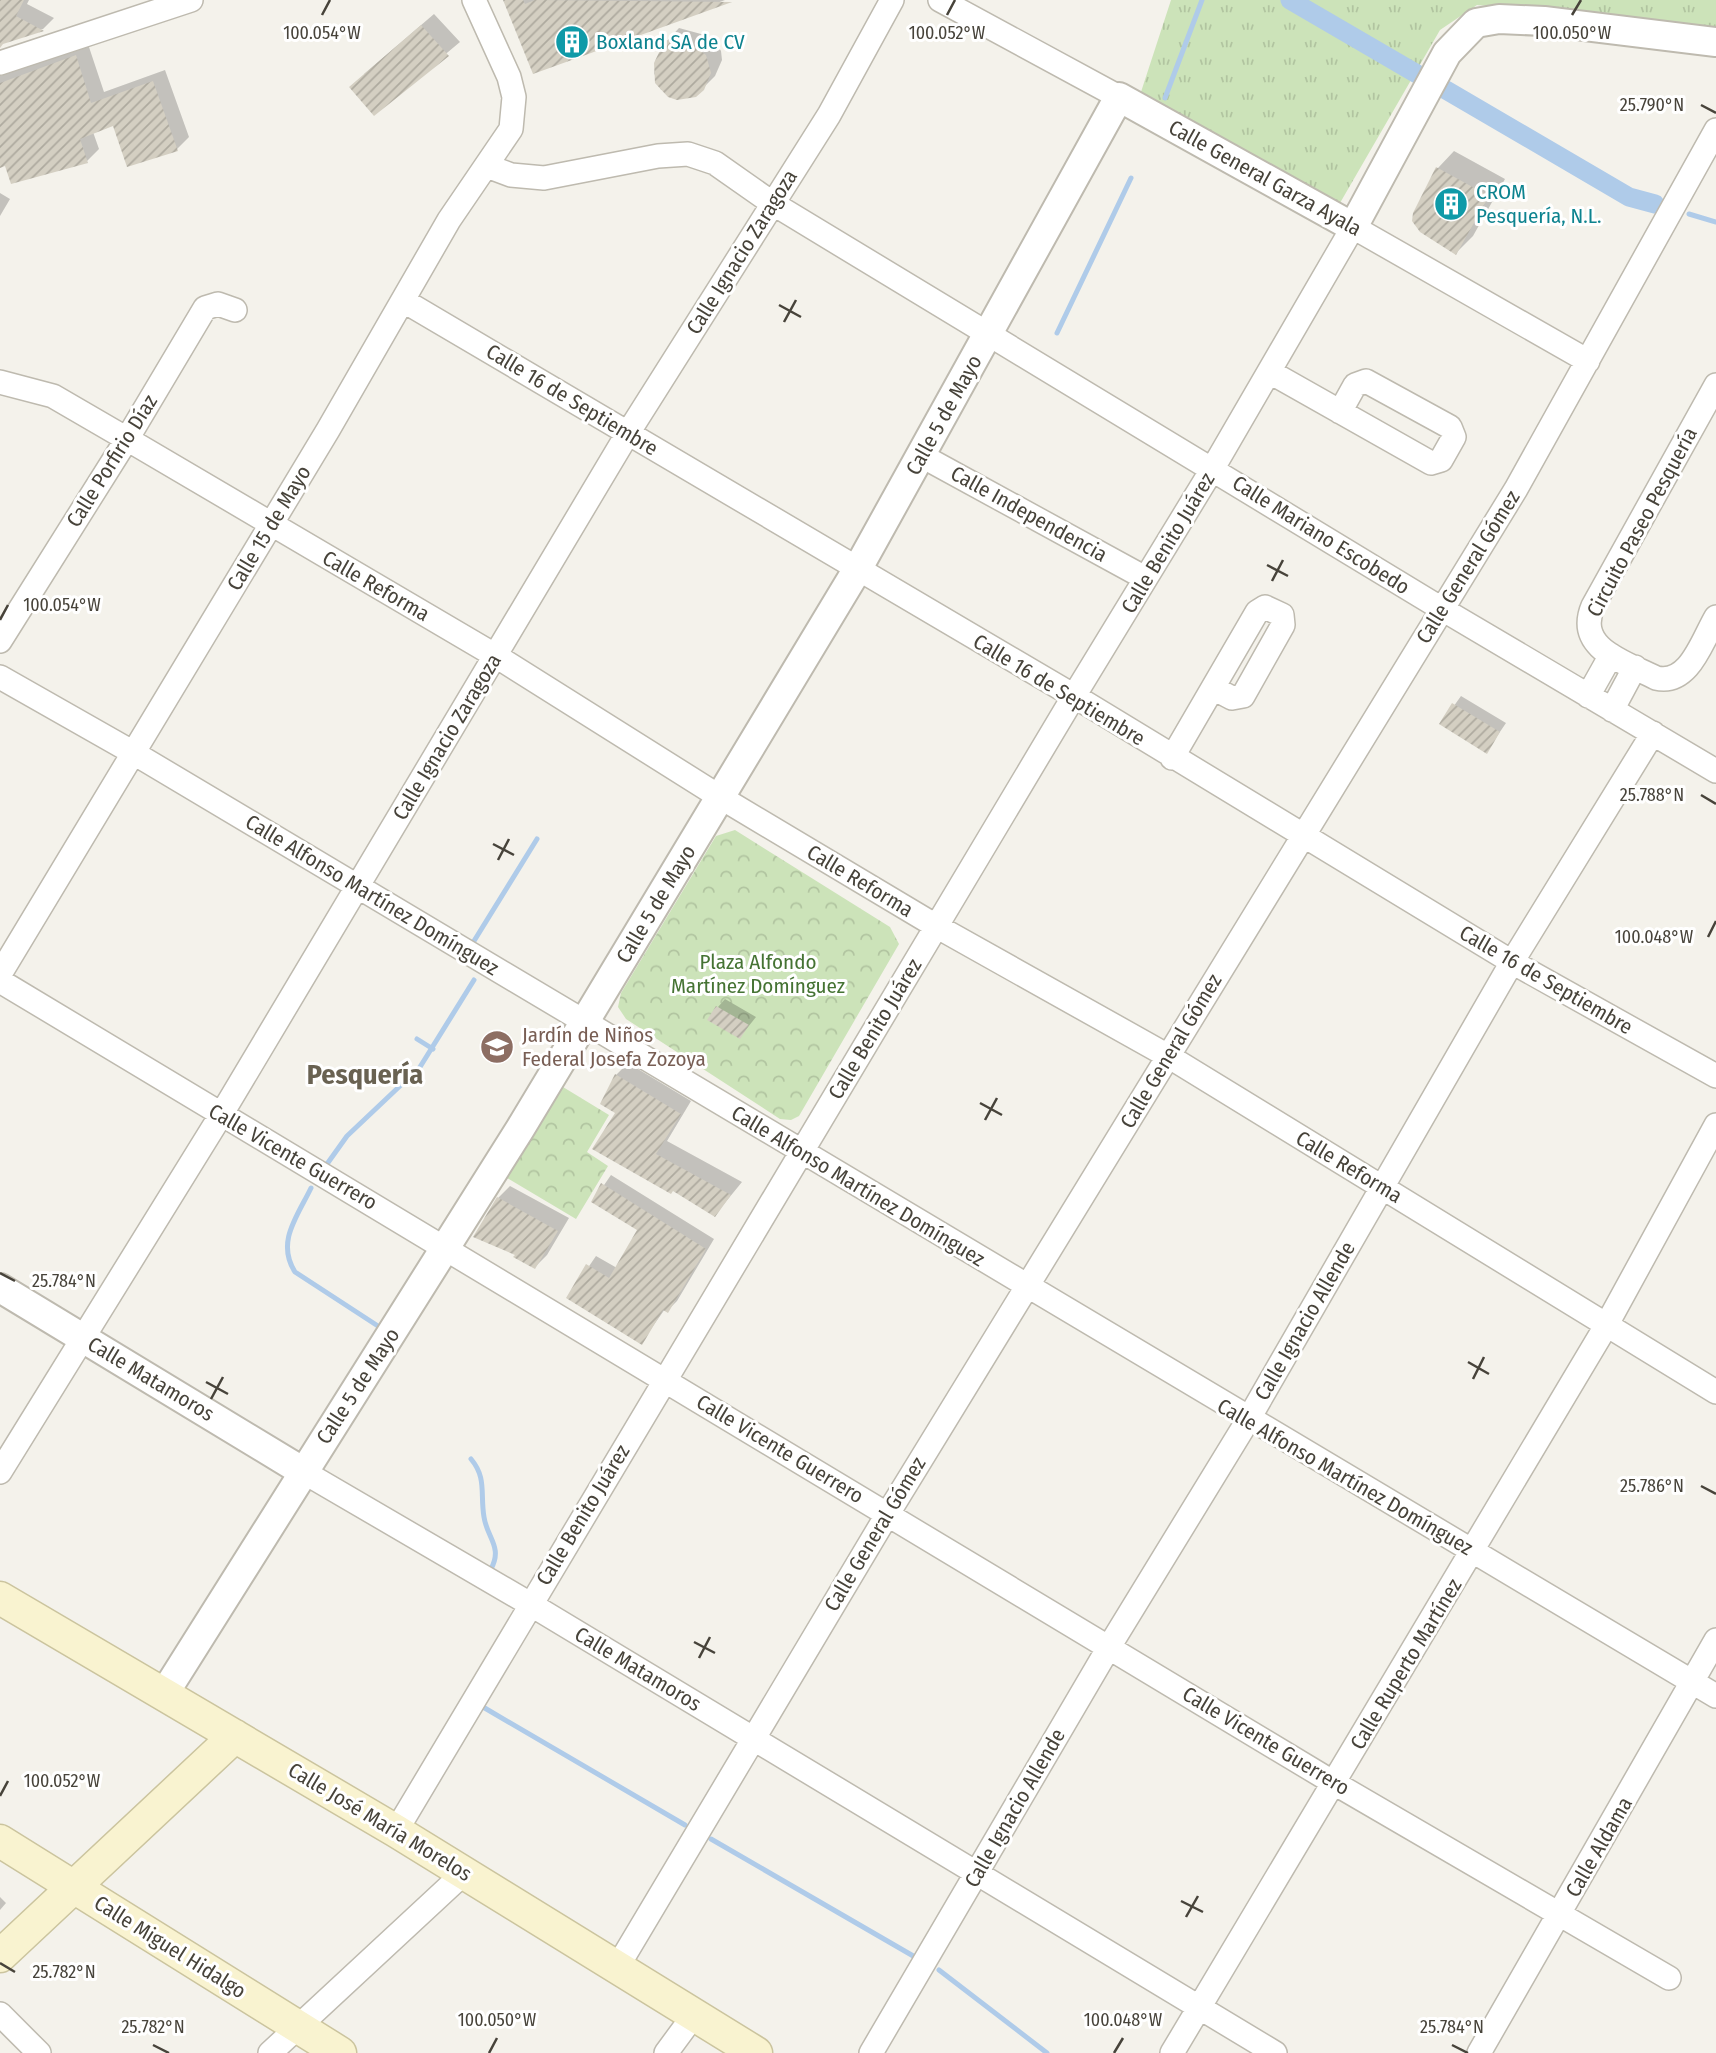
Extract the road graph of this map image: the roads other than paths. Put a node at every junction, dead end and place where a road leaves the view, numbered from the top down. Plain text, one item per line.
1 (191, 0) edge
2 (474, 0) edge
3 (892, 0) edge
4 (940, 0) edge
5 (1716, 42) edge
6 (0, 63) edge
7 (1119, 97) junction
8 (1716, 130) edge
9 (487, 166) junction
10 (772, 203) junction
11 (1353, 227) junction
12 (404, 301) junction
13 (235, 310) dead end
14 (989, 334) junction
15 (1588, 361) junction
16 (1270, 372) junction
17 (0, 382) edge
18 (1716, 385) edge
19 (1340, 412) junction
20 (628, 433) junction
21 (127, 439) junction
22 (922, 456) junction
23 (1213, 468) junction
24 (272, 525) junction
25 (857, 570) junction
26 (1136, 573) dead end
27 (1442, 609) junction
28 (1716, 617) edge
29 (0, 641) edge
30 (1611, 655) junction
31 (496, 656) junction
32 (1635, 667) junction
33 (0, 677) edge
34 (1213, 688) dead end
35 (1074, 696) junction
36 (1588, 696) junction
37 (1612, 710) junction
38 (1653, 733) junction
39 (132, 752) junction
40 (1172, 758) junction
41 (1716, 771) edge
42 (720, 797) junction
43 (1301, 836) junction
44 (357, 886) junction
45 (936, 926) junction
46 (1512, 962) junction
47 (0, 974) edge
48 (0, 981) edge
49 (585, 1022) junction
50 (1168, 1056) junction
51 (1716, 1076) edge
52 (221, 1115) junction
53 (1716, 1125) edge
54 (801, 1152) junction
55 (1384, 1188) junction
56 (447, 1247) junction
57 (0, 1288) edge
58 (1027, 1288) junction
59 (1606, 1326) junction
60 (82, 1338) junction
61 (665, 1379) junction
62 (1716, 1392) edge
63 (1248, 1420) junction
64 (302, 1471) junction
65 (0, 1472) edge
66 (887, 1515) junction
67 (1473, 1552) junction
68 (0, 1598) edge
69 (530, 1604) junction
70 (1716, 1640) edge
71 (1109, 1647) junction
72 (1692, 1682) junction
73 (164, 1694) junction
74 (1716, 1696) edge
75 (235, 1736) junction
76 (752, 1738) junction
77 (1334, 1783) junction
78 (396, 1831) junction
79 (0, 1841) edge
80 (464, 1873) junction
81 (977, 1874) junction
82 (75, 1887) junction
83 (1560, 1916) junction
84 (0, 1956) edge
85 (618, 1966) junction
86 (1669, 1978) dead end
87 (1199, 2008) junction
88 (0, 2014) edge
89 (694, 2015) junction
90 (299, 2027) junction
91 (38, 2053) edge
92 (270, 2053) edge
93 (340, 2053) edge
94 (666, 2053) edge
95 (756, 2053) edge
96 (871, 2053) edge
97 (1172, 2053) edge
98 (1275, 2053) edge
99 (1479, 2053) edge

1 - 6 street
2 - 9 street, Calle 15 de Mayo
3 - 10 street, Calle Ignacio Zaragoza
4 - 7 street, Calle General Garza Ayala
5 - 11 street
7 - 11 street, Calle General Garza Ayala
7 - 14 street, Calle 5 de Mayo
8 - 15 street, Calle General Gómez
9 - 10 street, Calle Mariano Escobedo
9 - 12 street, Calle 15 de Mayo
10 - 14 street, Calle Mariano Escobedo
10 - 20 street, Calle Ignacio Zaragoza
11 - 15 street, Calle General Garza Ayala
11 - 16 street, Calle Benito Juárez
12 - 20 street, Calle 16 de Septiembre
12 - 24 street, Calle 15 de Mayo
13 - 21 street, Calle Porfirio Díaz
14 - 22 street, Calle 5 de Mayo
14 - 23 street, Calle Mariano Escobedo
15 - 27 street, Calle General Gómez
16 - 19 street
16 - 23 street, Calle Benito Juárez
17 - 21 street, Calle Reforma
18 - 30 street, Circuito Paseo Pesquería
19 - 19 street
20 - 25 street, Calle 16 de Septiembre
20 - 31 street, Calle Ignacio Zaragoza
21 - 24 street, Calle Reforma
21 - 29 street, Calle Porfirio Díaz
22 - 25 street, Calle 5 de Mayo
22 - 26 street, Calle Independencia
23 - 27 street, Calle Mariano Escobedo
23 - 35 street, Calle Benito Juárez
24 - 31 street, Calle Reforma
24 - 39 street, Calle 15 de Mayo
25 - 35 street, Calle 16 de Septiembre
25 - 42 street, Calle 5 de Mayo
27 - 36 street, Calle Mariano Escobedo
27 - 43 street, Calle General Gómez
28 - 32 street, Circuito Paseo Pesquería
30 - 32 street, Circuito Paseo Pesquería
30 - 36 street
31 - 42 street, Calle Reforma
31 - 44 street, Calle Ignacio Zaragoza
32 - 37 street
33 - 39 street, Calle Alfonso Martínez Domínguez
34 - 40 street
35 - 40 street, Calle 16 de Septiembre
35 - 45 street, Calle Benito Juárez
36 - 37 street, Calle Mariano Escobedo
37 - 38 street, Calle Mariano Escobedo
38 - 41 street, Calle Mariano Escobedo
38 - 46 street, Calle Ignacio Allende
39 - 44 street, Calle Alfonso Martínez Domínguez
39 - 47 street, Calle 15 de Mayo
40 - 43 street, Calle 16 de Septiembre
42 - 45 street, Calle Reforma
42 - 49 street, Calle 5 de Mayo
43 - 46 street, Calle 16 de Septiembre
43 - 50 street, Calle General Gómez
44 - 49 street, Calle Alfonso Martínez Domínguez
44 - 52 street, Calle Ignacio Zaragoza
45 - 50 street, Calle Reforma
45 - 54 street, Calle Benito Juárez
46 - 51 street, Calle 16 de Septiembre
46 - 55 street, Calle Ignacio Allende
48 - 52 street, Calle Vicente Guerrero
49 - 54 street, Calle Alfonso Martínez Domínguez
49 - 56 street, Calle 5 de Mayo
50 - 55 street, Calle Reforma
50 - 58 street, Calle General Gómez
52 - 56 street, Calle Vicente Guerrero
52 - 60 street, Calle Ignacio Zaragoza
53 - 59 street, Calle Ruperto Martínez
54 - 58 street, Calle Alfonso Martínez Domínguez
54 - 61 street, Calle Benito Juárez
55 - 59 street, Calle Reforma
55 - 63 street, Calle Ignacio Allende
56 - 61 street, Calle Vicente Guerrero
56 - 64 street, Calle 5 de Mayo
57 - 60 street, Calle Matamoros
58 - 63 street, Calle Alfonso Martínez Domínguez
58 - 66 street, Calle General Gómez
59 - 62 street, Calle Reforma
59 - 67 street, Calle Ruperto Martínez
60 - 64 street, Calle Matamoros
60 - 65 street, Calle Ignacio Zaragoza
61 - 66 street, Calle Vicente Guerrero
61 - 69 street, Calle Benito Juárez
63 - 67 street, Calle Alfonso Martínez Domínguez
63 - 71 street, Calle Ignacio Allende
64 - 69 street, Calle Matamoros
64 - 73 street, Calle 5 de Mayo
66 - 71 street, Calle Vicente Guerrero
66 - 76 street, Calle General Gómez
67 - 72 street, Calle Alfonso Martínez Domínguez
67 - 77 street, Calle Ruperto Martínez
68 - 73 main road, Calle José María Morelos
69 - 76 street, Calle Matamoros
69 - 78 street, Calle Benito Juárez
70 - 72 street, Calle Aldama
71 - 77 street, Calle Vicente Guerrero
71 - 81 street, Calle Ignacio Allende
72 - 74 street, Calle Alfonso Martínez Domínguez
72 - 83 street, Calle Aldama
73 - 75 main road, Calle José María Morelos
75 - 78 main road, Calle José María Morelos
75 - 82 main road
76 - 81 street, Calle Matamoros
76 - 85 street, Calle General Gómez
77 - 83 street, Calle Vicente Guerrero
77 - 87 street, Calle Ruperto Martínez
78 - 80 main road, Calle José María Morelos
79 - 82 main road, Calle Miguel Hidalgo
80 - 85 main road, Calle José María Morelos
80 - 90 street
81 - 87 street, Calle Matamoros
81 - 96 street, Calle Ignacio Allende
82 - 84 main road
82 - 90 main road, Calle Miguel Hidalgo
83 - 86 street, Calle Vicente Guerrero
83 - 99 street, Calle Aldama
85 - 89 main road, Calle José María Morelos
87 - 97 street, Calle Ruperto Martínez
87 - 98 street, Calle Matamoros
88 - 91 street
89 - 94 street
89 - 95 main road, Calle José María Morelos
90 - 92 street
90 - 93 main road, Calle Miguel Hidalgo

